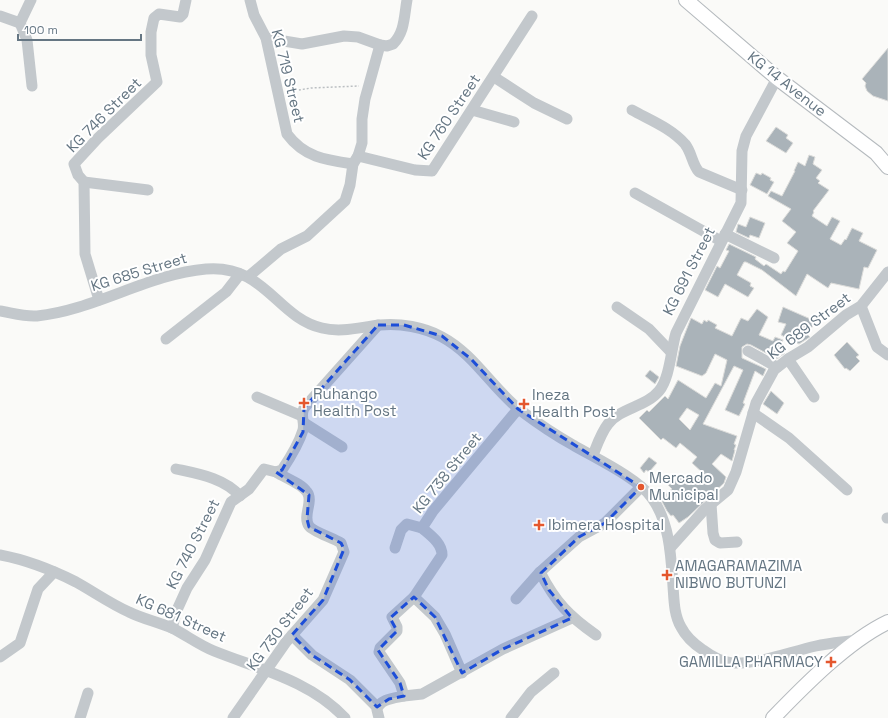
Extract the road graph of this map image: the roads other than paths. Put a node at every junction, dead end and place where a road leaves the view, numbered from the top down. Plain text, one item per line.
1 (31, 0) edge
2 (186, 0) edge
3 (250, 0) edge
4 (407, 0) edge
5 (686, 0) edge
6 (0, 16) edge
7 (532, 16) dead end
8 (20, 23) junction
9 (266, 38) junction
10 (380, 45) junction
11 (494, 77) junction
12 (777, 78) junction
13 (32, 86) dead end
14 (472, 110) junction
15 (632, 110) dead end
16 (567, 119) dead end
17 (514, 122) dead end
18 (882, 156) edge
19 (356, 160) junction
20 (888, 167) edge
21 (84, 182) junction
22 (148, 190) dead end
23 (742, 190) junction
24 (635, 193) dead end
25 (723, 237) junction
26 (774, 258) dead end
27 (888, 272) edge
28 (244, 275) junction
29 (99, 300) junction
30 (862, 306) junction
31 (616, 307) dead end
32 (0, 311) edge
33 (378, 325) junction
34 (166, 339) dead end
35 (670, 351) junction
36 (748, 351) dead end
37 (888, 355) edge
38 (788, 359) junction
39 (777, 367) junction
40 (257, 397) dead end
41 (814, 397) dead end
42 (518, 409) junction
43 (753, 413) junction
44 (303, 420) junction
45 (342, 447) dead end
46 (593, 455) junction
47 (176, 469) dead end
48 (276, 472) junction
49 (641, 487) junction
50 (847, 490) dead end
51 (240, 496) junction
52 (711, 504) junction
53 (422, 528) junction
54 (737, 542) dead end
55 (395, 548) dead end
56 (670, 548) junction
57 (0, 555) edge
58 (54, 572) junction
59 (540, 572) junction
60 (414, 597) junction
61 (516, 599) dead end
62 (572, 618) junction
63 (888, 622) edge
64 (172, 628) junction
65 (292, 635) junction
66 (596, 635) dead end
67 (859, 640) junction
68 (0, 657) edge
69 (267, 670) junction
70 (462, 673) junction
71 (554, 673) dead end
72 (88, 693) dead end
73 (404, 696) junction
74 (378, 712) edge
75 (80, 718) edge
76 (233, 718) edge
77 (345, 718) edge
78 (511, 718) edge
79 (773, 718) edge

1 - 8 street
2 - 21 street, KG 746 Street
3 - 9 street, KG 719 Street
4 - 10 street
5 - 12 main road, KG 14 Avenue
6 - 8 street
7 - 11 street, KG 760 Street
8 - 13 street
9 - 10 street
9 - 19 street, KG 719 Street
10 - 19 street
11 - 14 street, KG 760 Street
11 - 16 street
12 - 18 main road, KG 14 Avenue
12 - 23 street, KG 691 Street
14 - 17 street
14 - 19 street, KG 760 Street
15 - 23 street
18 - 20 main road, KG 14 Avenue
19 - 28 street
21 - 22 street
21 - 29 street, KG 746 Street
23 - 25 street, KG 691 Street
24 - 25 street
25 - 26 street
25 - 35 street, KG 691 Street
27 - 30 street, KG 689 Street
28 - 29 street, KG 685 Street
28 - 33 street, KG 685 Street
28 - 34 street
29 - 32 street, KG 685 Street
30 - 37 street
30 - 38 street, KG 689 Street
31 - 35 street
33 - 42 street, KG 685 Street
33 - 44 street
35 - 46 street, KG 691 Street
36 - 39 street
38 - 39 street, KG 689 Street
38 - 41 street
39 - 43 street, KG 689 Street
40 - 44 street
42 - 46 street, KG 685 Street
42 - 53 street, KG 738 Street
43 - 50 street
43 - 52 street, KG 689 Street
44 - 45 street
44 - 48 street
46 - 49 street, KG 685 Street
47 - 51 street
48 - 51 street, KG 740 Street
48 - 65 street, KG 730 Street
49 - 56 street, KG 685 Street
49 - 59 street
51 - 64 street, KG 740 Street
52 - 54 street
52 - 56 street, KG 689 Street
53 - 55 street
53 - 60 street, KG 738 Street
56 - 67 street, KG 685 Street
57 - 58 street, KG 681 Street
58 - 64 street, KG 681 Street
58 - 68 street
59 - 61 street
59 - 62 street
60 - 70 street
60 - 73 street, KG 738 Street
62 - 66 street
62 - 70 street
63 - 67 main road
64 - 69 street, KG 681 Street
65 - 69 street, KG 730 Street
65 - 74 street
67 - 79 main road
69 - 76 street, KG 730 Street
69 - 77 street, KG 681 Street
70 - 73 street
71 - 78 street
72 - 75 street
73 - 74 street

